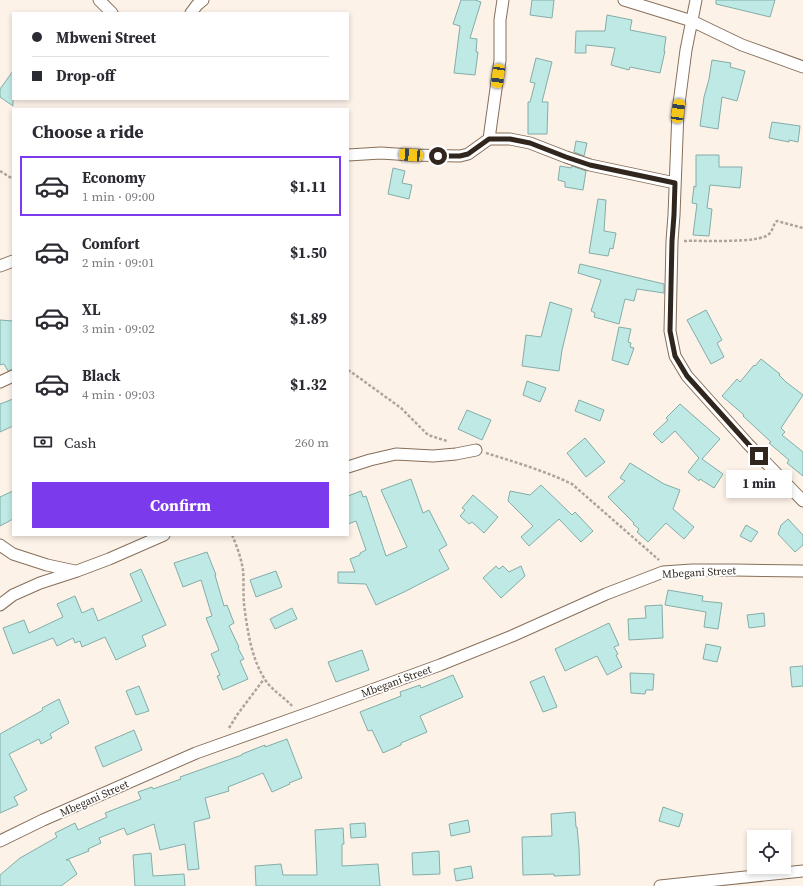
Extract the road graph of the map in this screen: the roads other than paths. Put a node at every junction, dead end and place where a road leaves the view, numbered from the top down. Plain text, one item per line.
1 (100, 0) edge
2 (203, 0) edge
3 (503, 0) edge
4 (624, 0) edge
5 (696, 0) edge
6 (111, 12) edge
7 (192, 12) edge
8 (692, 20) junction
9 (803, 67) edge
10 (489, 139) junction
11 (349, 155) edge
12 (675, 183) junction
13 (12, 261) edge
14 (0, 266) edge
15 (12, 376) edge
16 (0, 382) edge
17 (476, 450) road end
18 (349, 467) edge
19 (803, 501) edge
20 (162, 536) edge
21 (0, 545) edge
22 (77, 571) junction
23 (803, 571) edge
24 (0, 605) edge
25 (0, 841) edge
26 (803, 871) edge
27 (660, 886) edge

1 - 6 street
2 - 7 street
3 - 10 street
4 - 8 street
5 - 8 street
8 - 9 street
8 - 12 street
10 - 11 street
10 - 12 street
12 - 19 street
13 - 14 street
15 - 16 street
17 - 18 street
20 - 22 street
21 - 22 street
22 - 24 street
23 - 25 street, Mbegani Street
26 - 27 street

